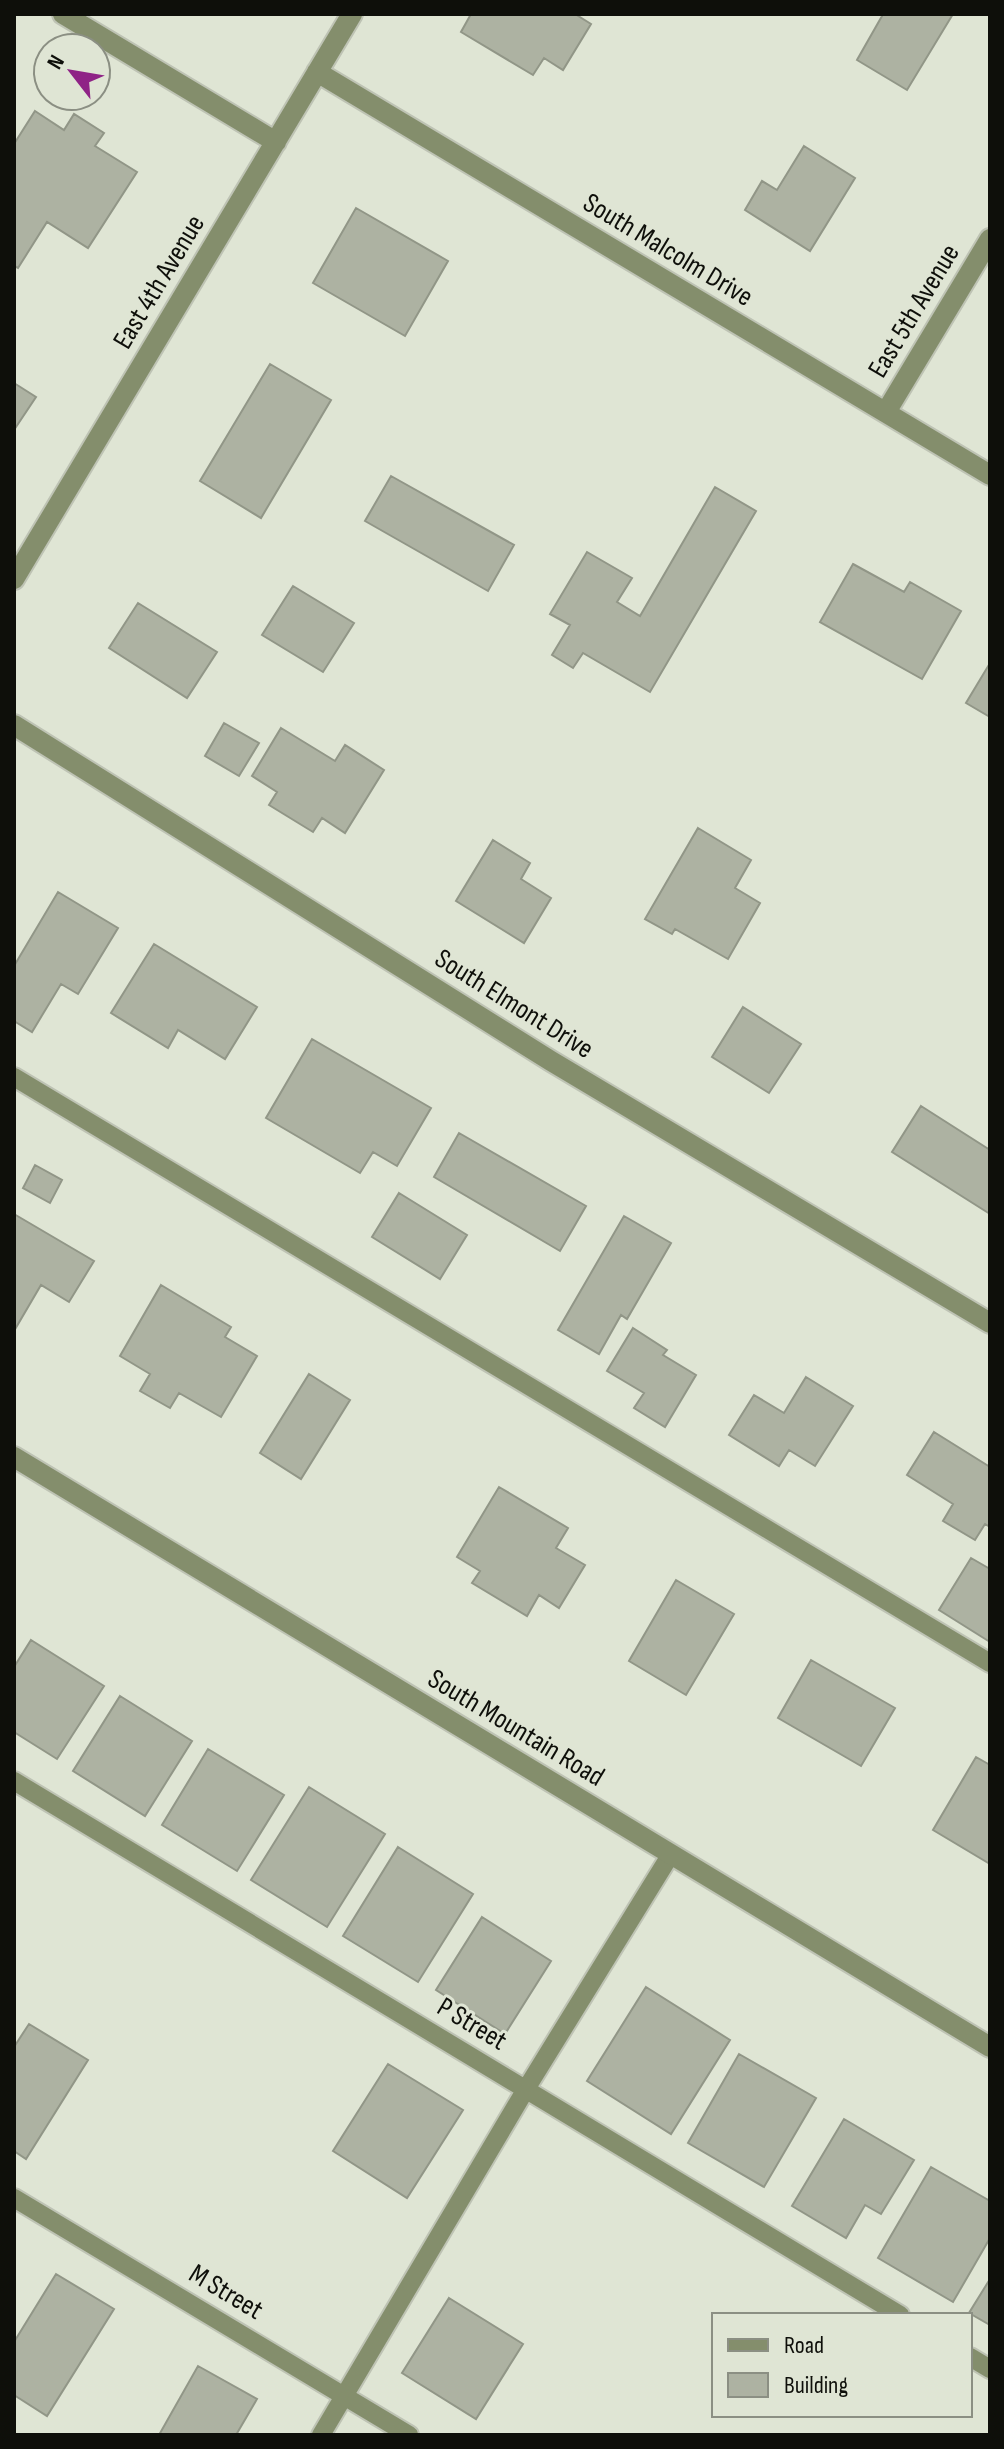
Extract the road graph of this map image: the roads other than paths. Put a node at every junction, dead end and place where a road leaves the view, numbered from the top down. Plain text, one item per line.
1 (63, 14) edge
2 (352, 14) edge
3 (317, 72) junction
4 (276, 142) junction
5 (990, 239) edge
6 (886, 412) junction
7 (990, 475) edge
8 (14, 579) edge
9 (14, 725) edge
10 (14, 1077) edge
11 (988, 1318) edge
12 (14, 1457) edge
13 (990, 1663) edge
14 (14, 1781) edge
15 (671, 1854) junction
16 (990, 2047) edge
17 (526, 2089) junction
18 (14, 2198) edge
19 (897, 2313) edge
20 (972, 2358) edge
21 (990, 2369) edge
22 (344, 2396) junction
23 (321, 2435) edge
24 (409, 2435) edge

1 - 4 street
2 - 3 street, East 4th Avenue
3 - 4 street, East 4th Avenue
3 - 6 street, South Malcolm Drive
4 - 8 street, East 4th Avenue
5 - 6 street, East 5th Avenue
6 - 7 street, South Malcolm Drive
9 - 11 street, South Elmont Drive
10 - 13 lane
12 - 15 street, South Mountain Road
14 - 17 lane, P Street
15 - 16 street, South Mountain Road
15 - 17 lane
17 - 19 lane, P Street
17 - 22 lane
18 - 22 lane, M Street
20 - 21 lane
22 - 23 lane
22 - 24 lane, M Street

